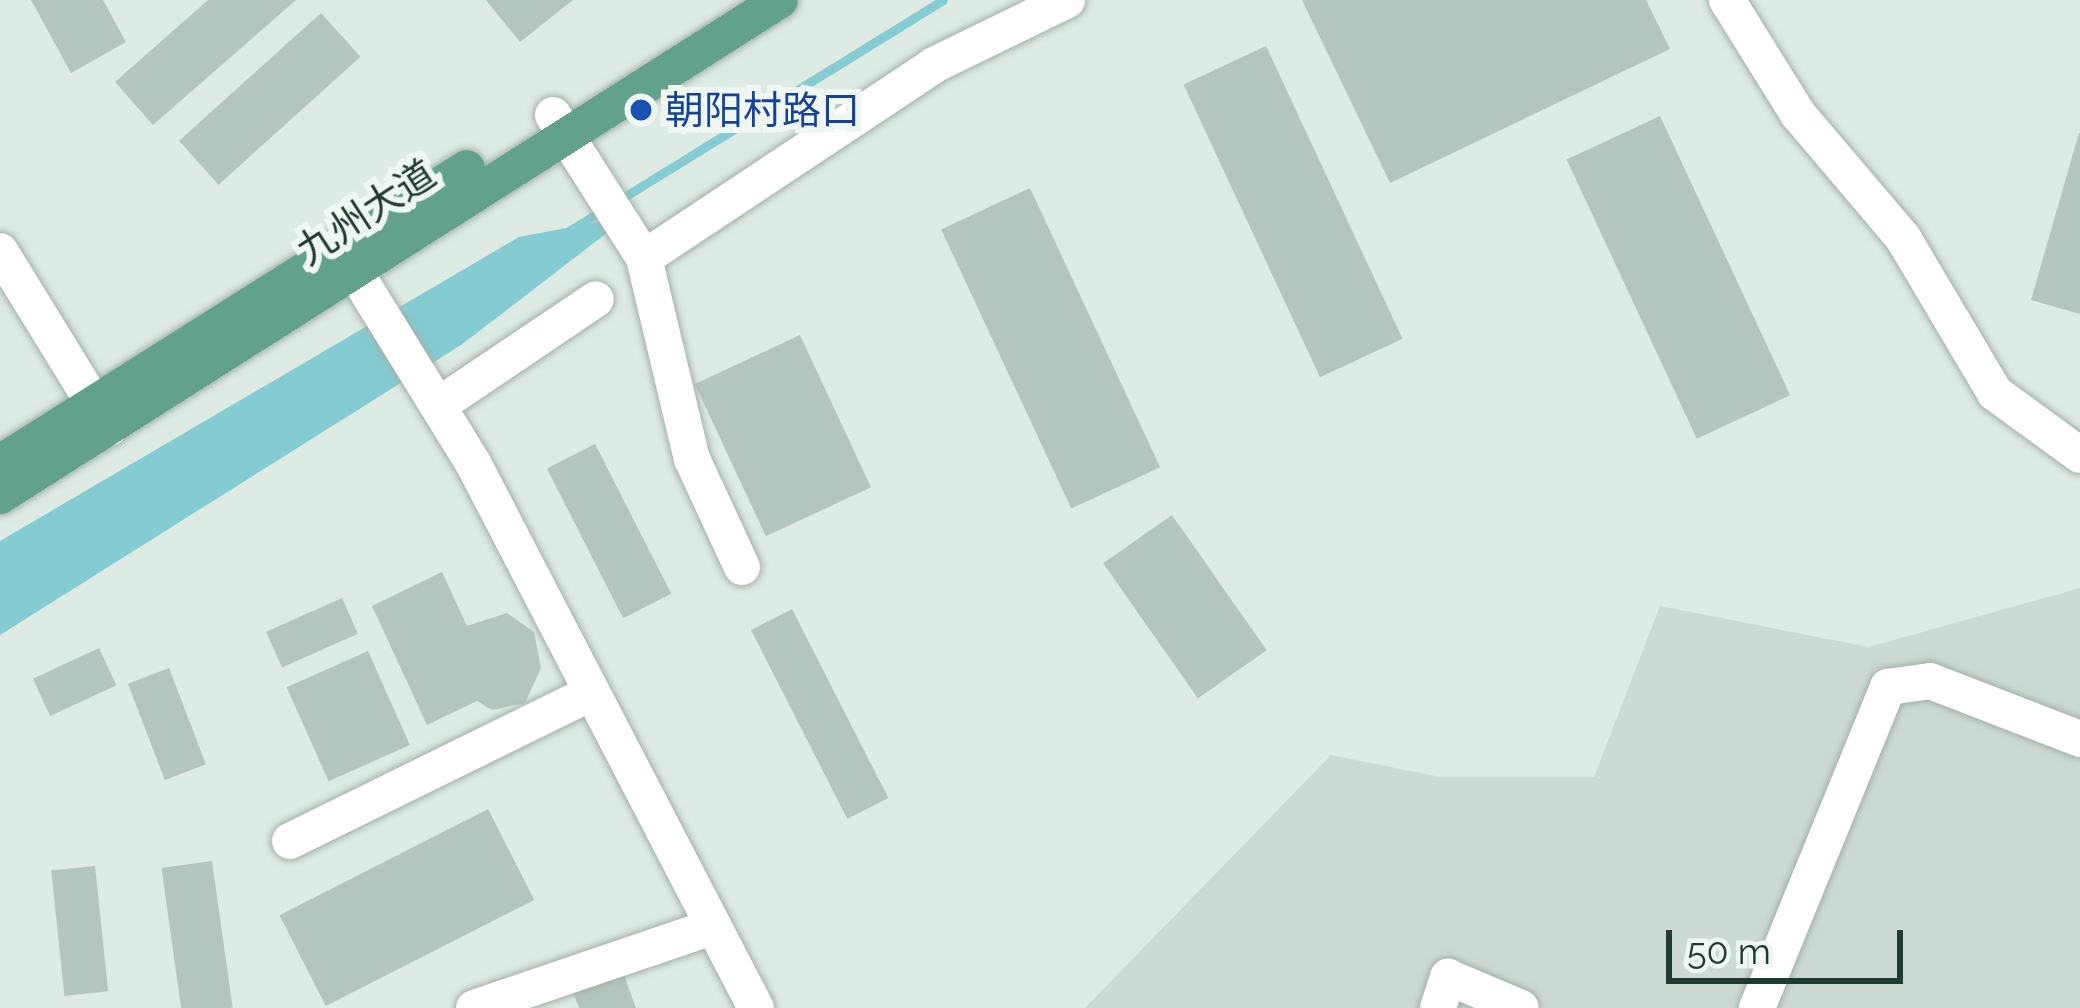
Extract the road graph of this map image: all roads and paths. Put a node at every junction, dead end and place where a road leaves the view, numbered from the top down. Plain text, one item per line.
1 (741, 0) edge
2 (780, 0) edge
3 (1067, 0) edge
4 (1727, 0) edge
5 (556, 124) junction
6 (0, 250) edge
7 (348, 258) junction
8 (644, 258) junction
9 (596, 299) dead end
10 (429, 390) junction
11 (101, 415) junction
12 (2080, 454) edge
13 (0, 463) edge
14 (0, 496) edge
15 (742, 567) dead end
16 (589, 694) junction
17 (2080, 739) edge
18 (290, 842) dead end
19 (709, 928) junction
20 (474, 1008) edge
21 (756, 1008) edge
22 (1438, 1008) edge
23 (1522, 1008) edge
24 (1757, 1008) edge

1 - 5 main road
2 - 5 main road, 九州大道
3 - 8 street
4 - 12 street
5 - 7 main road, 九州大道
5 - 8 street
6 - 11 street
7 - 10 street
7 - 11 main road, 九州大道
8 - 15 street
9 - 10 street
10 - 16 street
11 - 13 main road
11 - 14 main road, 九州大道
16 - 18 street
16 - 19 street
17 - 24 street
19 - 20 street
19 - 21 street
22 - 23 street

